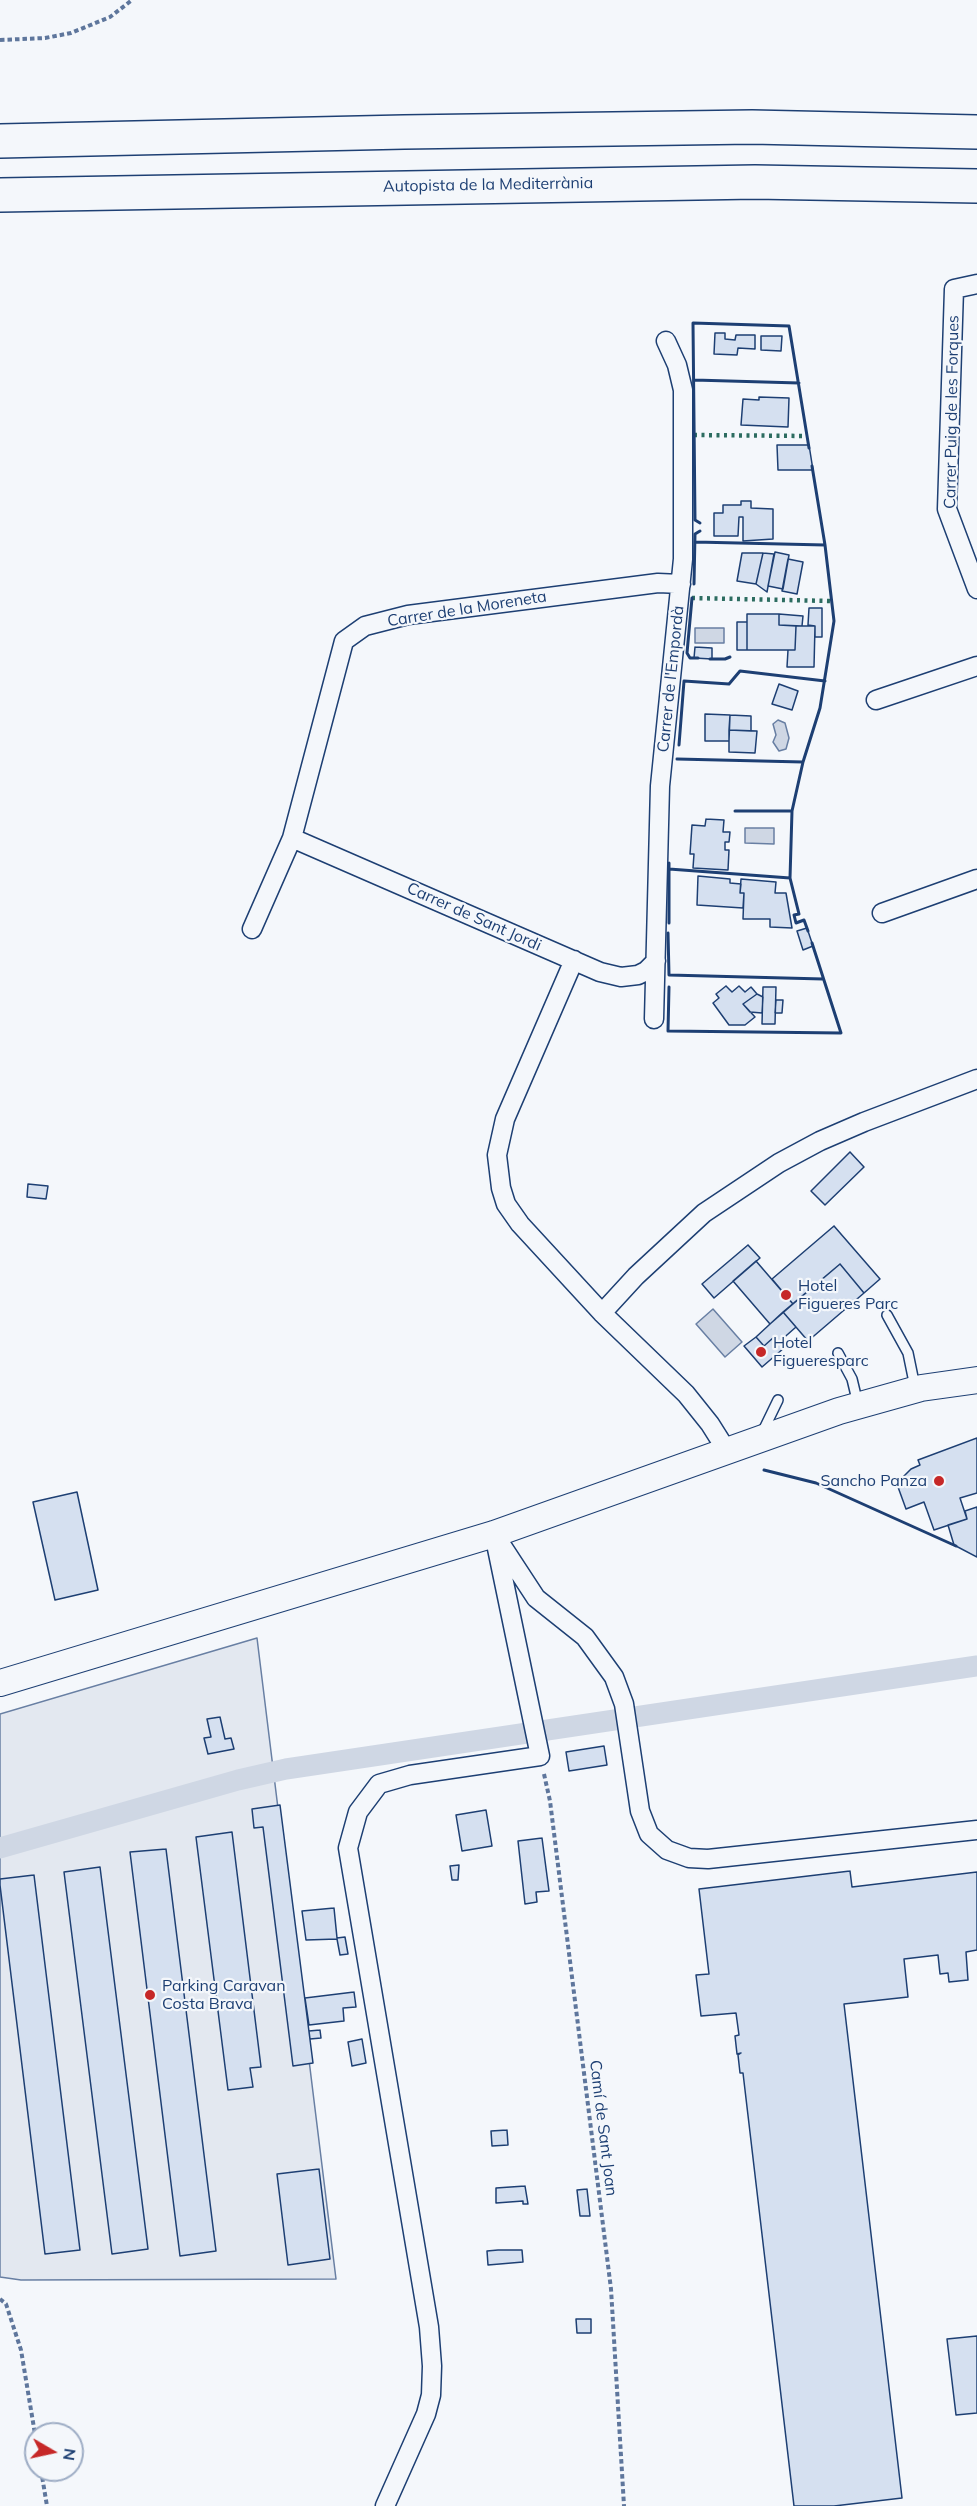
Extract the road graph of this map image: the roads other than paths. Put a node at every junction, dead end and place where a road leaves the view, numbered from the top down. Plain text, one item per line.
1 (977, 132) edge
2 (0, 141) edge
3 (977, 186) edge
4 (0, 195) edge
5 (977, 284) edge
6 (666, 341) dead end
7 (681, 584) junction
8 (977, 589) edge
9 (977, 666) edge
10 (876, 700) dead end
11 (292, 838) junction
12 (977, 879) edge
13 (882, 913) dead end
14 (252, 929) dead end
15 (574, 960) junction
16 (656, 961) junction
17 (654, 1019) dead end
18 (977, 1079) edge
19 (602, 1313) junction
20 (886, 1315) dead end
21 (838, 1353) dead end
22 (977, 1380) edge
23 (916, 1390) junction
24 (778, 1400) dead end
25 (858, 1406) junction
26 (758, 1440) junction
27 (727, 1451) junction
28 (494, 1534) junction
29 (0, 1683) edge
30 (977, 1830) edge
31 (385, 2506) edge

1 - 2 highway
3 - 4 highway, Autopista de la Mediterrània
5 - 8 street, Carrer Puig de les Forques
6 - 7 street, Carrer de l'Empordà
7 - 11 street, Carrer de la Moreneta
7 - 16 street, Carrer de l'Empordà
9 - 10 street
11 - 14 street, Carrer de la Moreneta
11 - 15 street, Carrer de Sant Jordi
12 - 13 street
15 - 16 street, Carrer de Sant Jordi
15 - 19 street
16 - 17 street, Carrer de l'Empordà
18 - 19 street
19 - 27 street
20 - 23 lane
21 - 25 lane
22 - 23 main road
23 - 25 main road
24 - 26 lane
25 - 26 main road
26 - 27 main road
27 - 28 main road
28 - 29 main road
28 - 30 street
28 - 31 street

